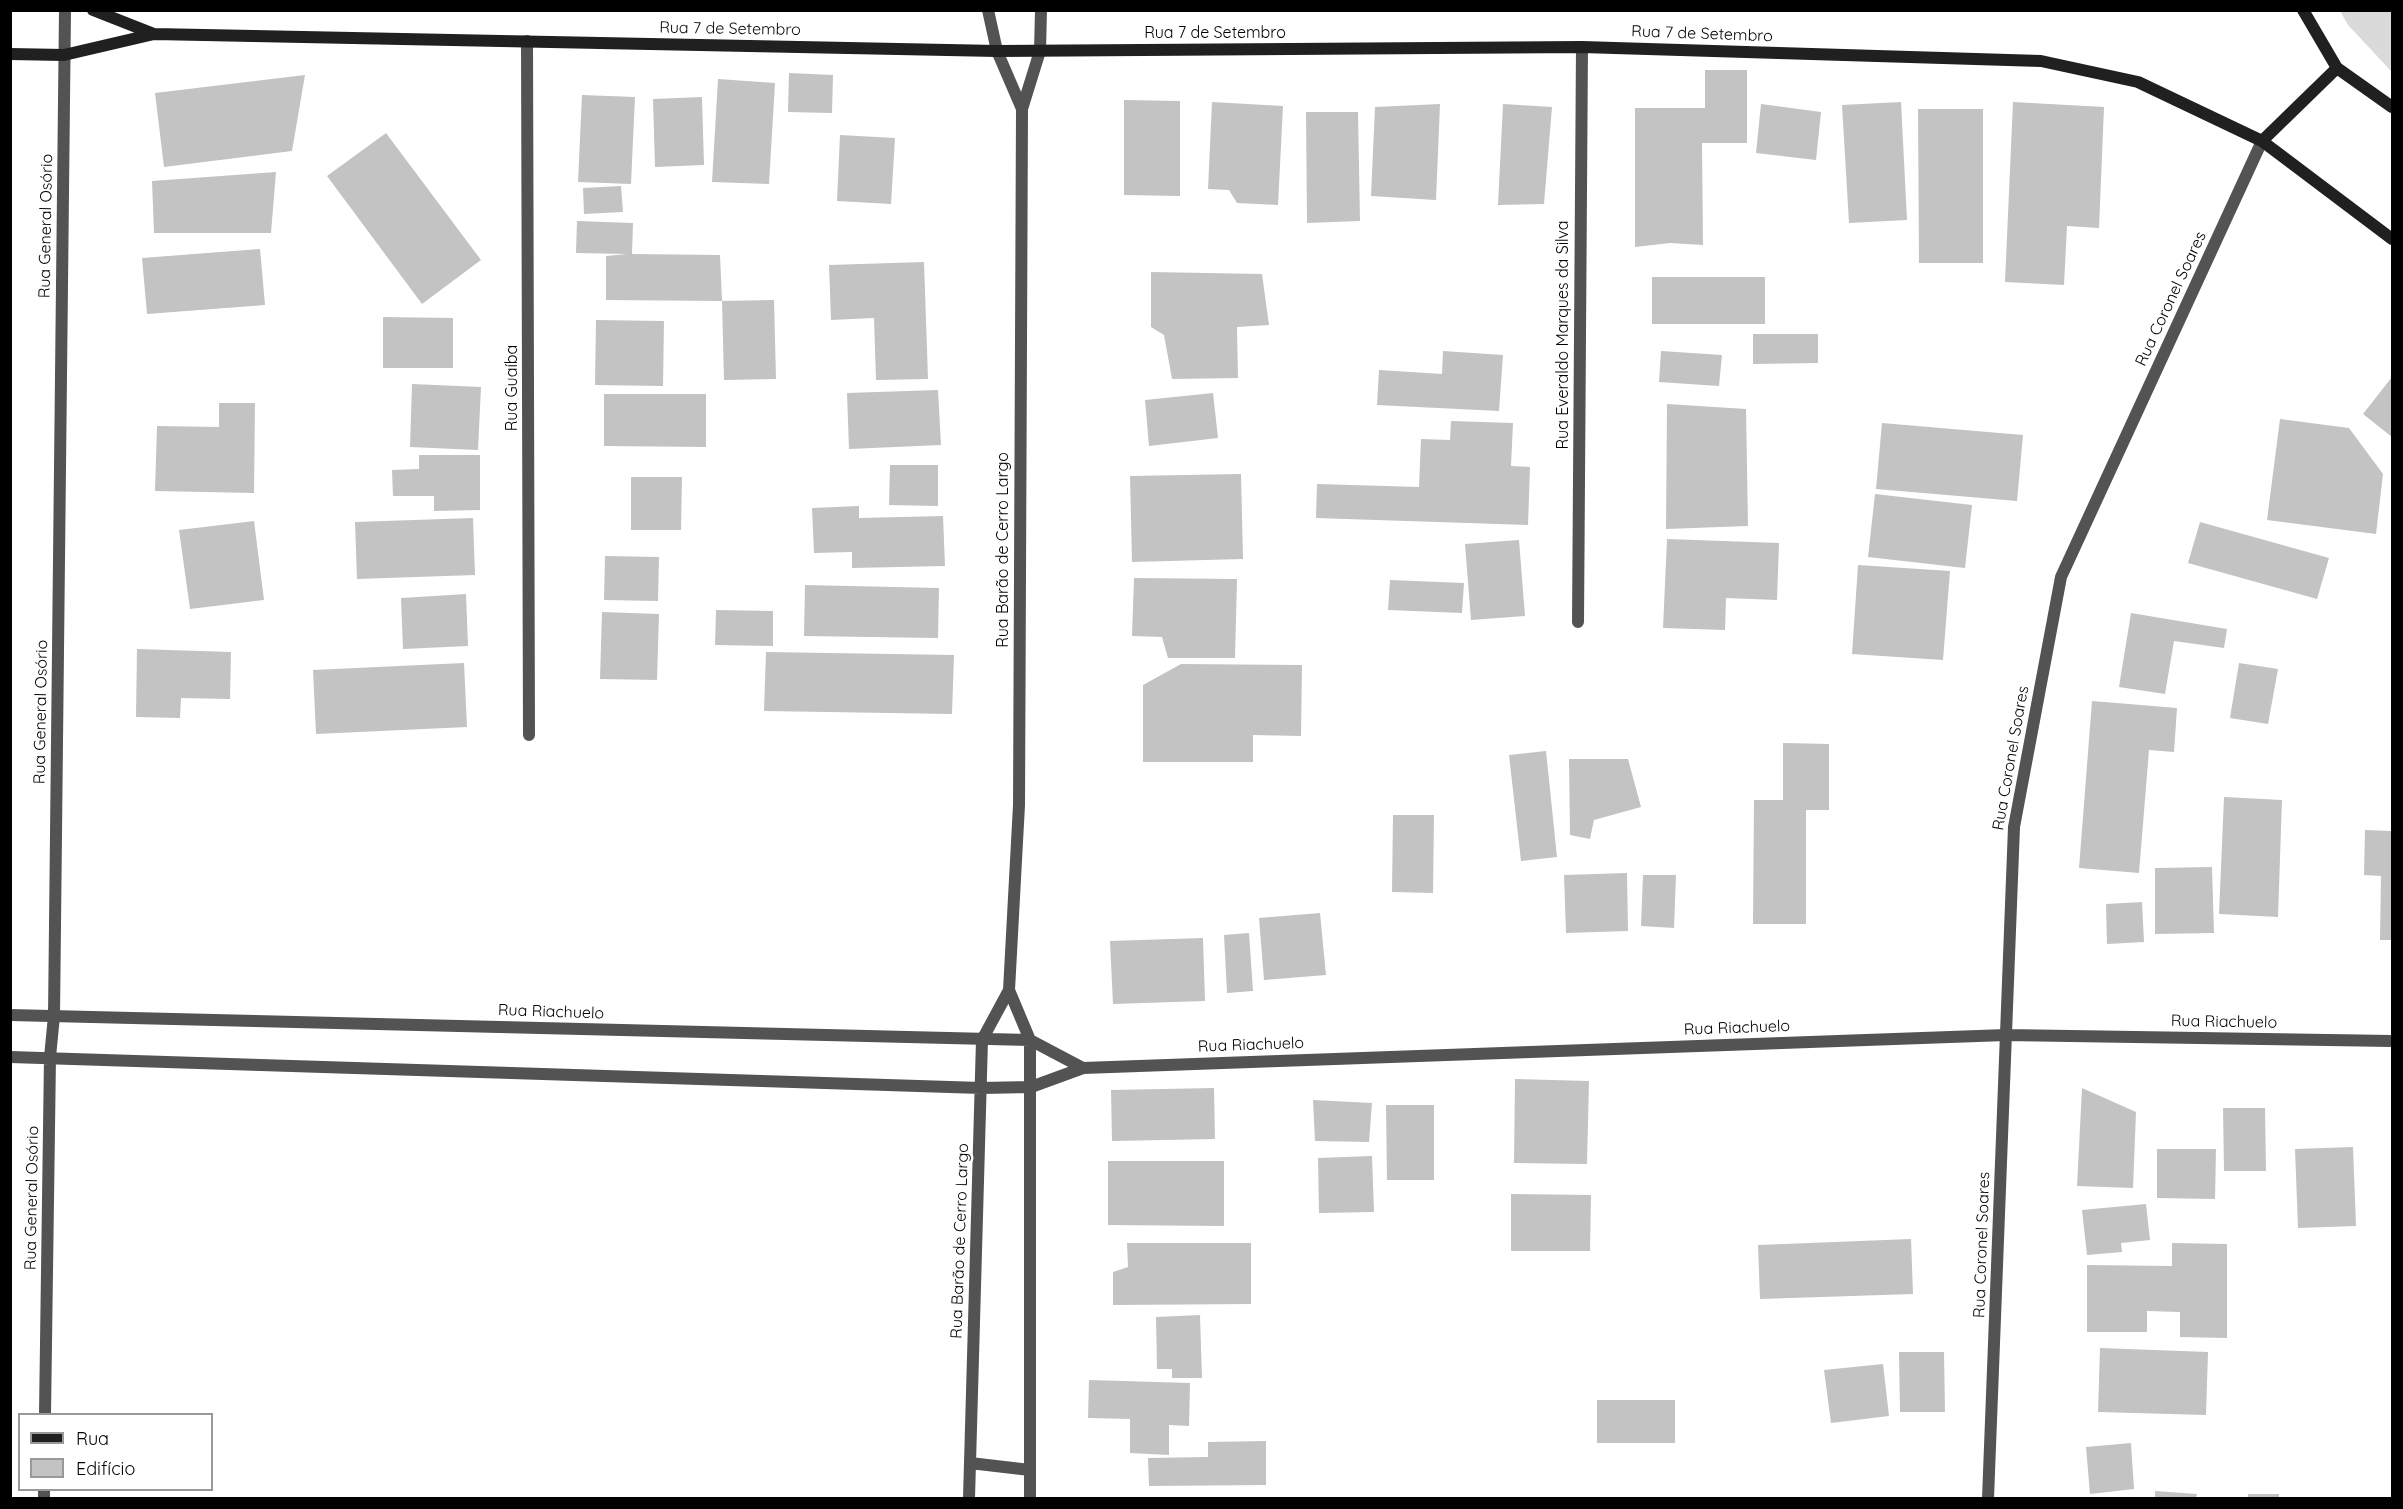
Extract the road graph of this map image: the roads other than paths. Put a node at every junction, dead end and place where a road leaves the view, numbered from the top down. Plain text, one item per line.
1 (65, 10) edge
2 (93, 10) edge
3 (988, 10) edge
4 (1041, 10) edge
5 (2302, 10) edge
6 (154, 34) junction
7 (527, 41) junction
8 (1582, 47) junction
9 (997, 51) junction
10 (1040, 51) junction
11 (10, 54) edge
12 (64, 55) junction
13 (2337, 68) junction
14 (2392, 107) edge
15 (1022, 110) junction
16 (2262, 141) junction
17 (2392, 239) edge
18 (1578, 622) dead end
19 (529, 735) dead end
20 (1009, 990) junction
21 (10, 1015) edge
22 (54, 1016) junction
23 (2006, 1035) junction
24 (982, 1040) junction
25 (1030, 1040) junction
26 (2392, 1041) edge
27 (10, 1057) edge
28 (50, 1057) junction
29 (1083, 1068) junction
30 (1031, 1087) junction
31 (981, 1088) junction
32 (45, 1413) edge
33 (970, 1463) junction
34 (1030, 1470) junction
35 (969, 1498) edge
36 (1030, 1498) edge
37 (1988, 1498) edge

1 - 12 street, Rua General Osório
2 - 6 street, Rua 7 de Setembro
3 - 9 street, Rua Barão de Cerro Largo
4 - 10 street, Rua Barão de Cerro Largo
5 - 13 street
6 - 7 street, Rua 7 de Setembro
6 - 12 street, Rua 7 de Setembro
7 - 9 street, Rua 7 de Setembro
7 - 19 street, Rua Guaíba
8 - 10 street, Rua 7 de Setembro
8 - 16 street, Rua 7 de Setembro
8 - 18 street, Rua Everaldo Marques da Silva
9 - 10 street, Rua 7 de Setembro
9 - 15 street, Rua Barão de Cerro Largo
10 - 15 street, Rua Barão de Cerro Largo
11 - 12 street, Rua 7 de Setembro
12 - 22 street, Rua General Osório
13 - 14 street
13 - 16 street
15 - 20 street, Rua Barão de Cerro Largo
16 - 17 street, Rua 7 de Setembro
16 - 23 street, Rua Coronel Soares
20 - 24 street, Rua Barão de Cerro Largo
20 - 25 street, Rua Barão de Cerro Largo
21 - 22 street, Rua Riachuelo
22 - 24 street, Rua Riachuelo
22 - 28 street, Rua General Osório
23 - 26 street, Rua Riachuelo
23 - 29 street, Rua Riachuelo
23 - 37 street, Rua Coronel Soares
24 - 25 street, Rua Riachuelo
24 - 31 street, Rua Barão de Cerro Largo
25 - 29 street, Rua Riachuelo
25 - 30 street, Rua Barão de Cerro Largo
27 - 28 street, Rua Riachuelo
28 - 31 street, Rua Riachuelo
28 - 32 street, Rua General Osório
29 - 30 street, Rua Riachuelo
30 - 31 street, Rua Riachuelo
30 - 34 street, Rua Barão de Cerro Largo
31 - 33 street, Rua Barão de Cerro Largo
33 - 34 street
33 - 35 street, Rua Barão de Cerro Largo
34 - 36 street, Rua Barão de Cerro Largo

